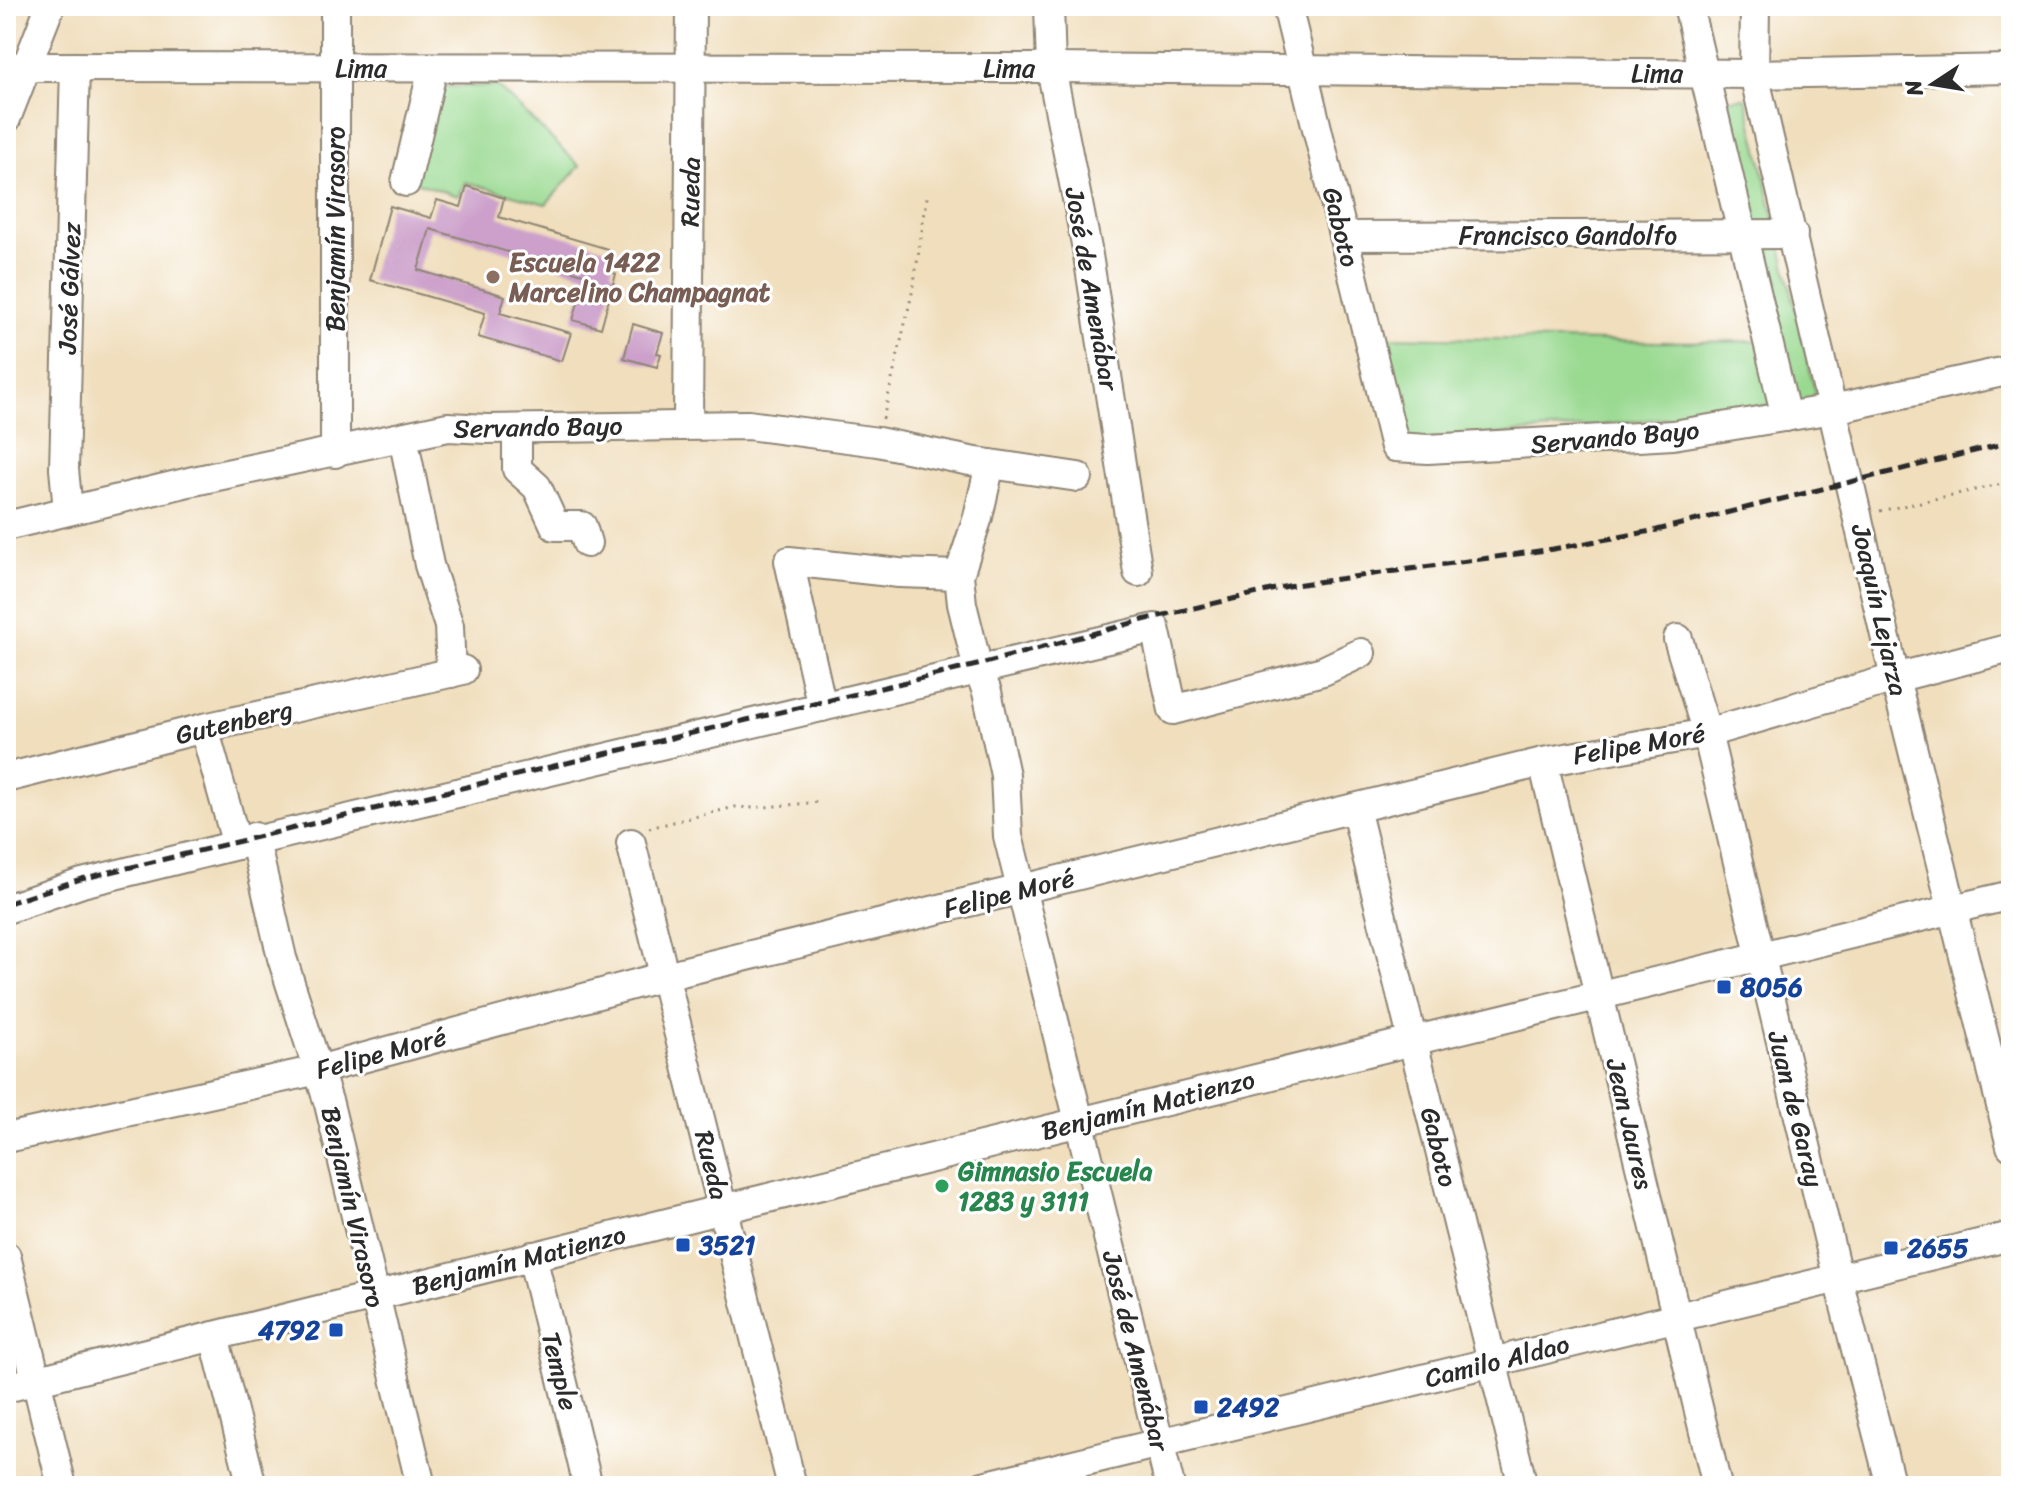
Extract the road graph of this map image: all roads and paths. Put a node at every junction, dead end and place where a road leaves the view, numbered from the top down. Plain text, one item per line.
1 (50, 6) edge
2 (335, 6) edge
3 (691, 6) edge
4 (1049, 6) edge
5 (1287, 6) edge
6 (1688, 6) edge
7 (1755, 6) edge
8 (16, 67) edge
9 (75, 67) junction
10 (335, 68) junction
11 (433, 68) junction
12 (691, 68) junction
13 (1051, 68) junction
14 (2011, 69) edge
15 (1302, 70) junction
16 (1703, 73) junction
17 (1754, 74) junction
18 (6, 119) edge
19 (406, 182) dead end
20 (928, 192) dead end
21 (1742, 234) junction
22 (1793, 234) junction
23 (1343, 236) junction
24 (2011, 370) edge
25 (1833, 409) junction
26 (1786, 417) junction
27 (688, 425) junction
28 (517, 429) junction
29 (403, 437) junction
30 (878, 442) junction
31 (1395, 447) joint
32 (335, 453) junction
33 (990, 464) junction
34 (1078, 477) dead end
35 (2011, 482) edge
36 (68, 510) junction
37 (1857, 516) junction
38 (6, 526) edge
39 (587, 543) dead end
40 (1138, 572) dead end
41 (959, 575) junction
42 (1678, 639) dead end
43 (2011, 648) edge
44 (1361, 653) dead end
45 (979, 670) junction
46 (1895, 678) junction
47 (822, 707) junction
48 (204, 728) junction
49 (1707, 733) junction
50 (1543, 762) junction
51 (6, 778) edge
52 (821, 802) dead end
53 (1355, 808) junction
54 (249, 841) junction
55 (631, 843) joint
56 (1022, 889) junction
57 (2011, 895) edge
58 (6, 909) edge
59 (1952, 909) junction
60 (1759, 956) junction
61 (665, 976) junction
62 (1599, 995) junction
63 (1413, 1041) junction
64 (318, 1070) junction
65 (1080, 1122) junction
66 (6, 1138) edge
67 (2011, 1146) edge
68 (723, 1209) junction
69 (2011, 1236) edge
70 (6, 1256) edge
71 (532, 1256) junction
72 (1838, 1279) junction
73 (374, 1296) junction
74 (1677, 1318) junction
75 (214, 1336) junction
76 (1492, 1362) junction
77 (36, 1381) junction
78 (6, 1388) edge
79 (1159, 1443) junction
80 (62, 1486) edge
81 (252, 1486) edge
82 (421, 1486) edge
83 (588, 1486) edge
84 (792, 1486) edge
85 (983, 1486) edge
86 (1170, 1486) edge
87 (1523, 1486) edge
88 (1717, 1486) edge
89 (1891, 1486) edge

1 - 8 street
2 - 10 street, Benjamín Virasoro
3 - 12 street, Rueda
4 - 13 street, José de Amenábar
5 - 15 street, Gaboto
6 - 16 street
7 - 17 street
8 - 9 street, Lima
8 - 18 street
9 - 10 street, Lima
9 - 36 street, José Gálvez
10 - 11 street, Lima
10 - 32 street, Benjamín Virasoro
11 - 12 street, Lima
11 - 19 street
12 - 13 street, Lima
12 - 27 street, Rueda
13 - 15 street, Lima
13 - 40 street, José de Amenábar
14 - 17 street, Lima
15 - 16 street, Lima
15 - 23 street, Gaboto
16 - 17 street, Lima
16 - 21 street
17 - 22 street, Joaquín Lejarza
20 - 30 path
21 - 22 street, Francisco Gandolfo
21 - 23 street, Francisco Gandolfo
21 - 26 street
22 - 25 street, Joaquín Lejarza
23 - 31 street, Gaboto
24 - 25 street, Servando Bayo
25 - 26 street, Servando Bayo
25 - 37 street, Joaquín Lejarza
26 - 31 street, Servando Bayo
27 - 28 street, Servando Bayo
27 - 30 street, Servando Bayo
28 - 29 street, Servando Bayo
28 - 39 street
29 - 32 street, Servando Bayo
29 - 48 street, Gutenberg
30 - 33 street, Servando Bayo
32 - 36 street, Servando Bayo
33 - 34 street, Servando Bayo
33 - 41 street
35 - 37 path
36 - 38 street, Servando Bayo
37 - 46 street, Joaquín Lejarza
41 - 45 street, José de Amenábar
41 - 47 street
42 - 49 street, Juan de Garay
43 - 46 street, Felipe Moré
44 - 45 street
45 - 47 street
45 - 56 street, José de Amenábar
46 - 49 street, Felipe Moré
46 - 59 street, Joaquín Lejarza
47 - 54 street
48 - 51 street, Gutenberg
48 - 54 street, Benjamín Virasoro
49 - 50 street, Felipe Moré
49 - 60 street, Juan de Garay
50 - 53 street, Felipe Moré
50 - 62 street, Jean Jaures
52 - 55 path
53 - 56 street, Felipe Moré
53 - 63 street, Gaboto
54 - 58 street
54 - 64 street, Benjamín Virasoro
55 - 61 street, Rueda
56 - 61 street, Felipe Moré
56 - 65 street, José de Amenábar
57 - 59 street, Benjamín Matienzo
59 - 60 street, Benjamín Matienzo
59 - 67 street, Joaquín Lejarza
60 - 62 street, Benjamín Matienzo
60 - 72 street, Juan de Garay
61 - 64 street, Felipe Moré
61 - 68 street, Rueda
62 - 63 street, Benjamín Matienzo
62 - 74 street, Jean Jaures
63 - 65 street, Benjamín Matienzo
63 - 76 street, Gaboto
64 - 66 street, Felipe Moré
64 - 73 street, Benjamín Virasoro
65 - 68 street, Benjamín Matienzo
65 - 79 street, José de Amenábar
68 - 71 street, Benjamín Matienzo
68 - 84 street, Rueda
69 - 72 street, Camilo Aldao
70 - 77 street
71 - 73 street, Benjamín Matienzo
71 - 83 street, Temple
72 - 74 street, Camilo Aldao
72 - 89 street, Juan de Garay
73 - 75 street, Benjamín Matienzo
73 - 82 street, Benjamín Virasoro
74 - 76 street, Camilo Aldao
74 - 88 street, Jean Jaures
75 - 77 street, Benjamín Matienzo
75 - 81 street
76 - 79 street, Camilo Aldao
76 - 87 street, Gaboto
77 - 78 street, Benjamín Matienzo
77 - 80 street
79 - 85 street, Camilo Aldao
79 - 86 street, José de Amenábar

